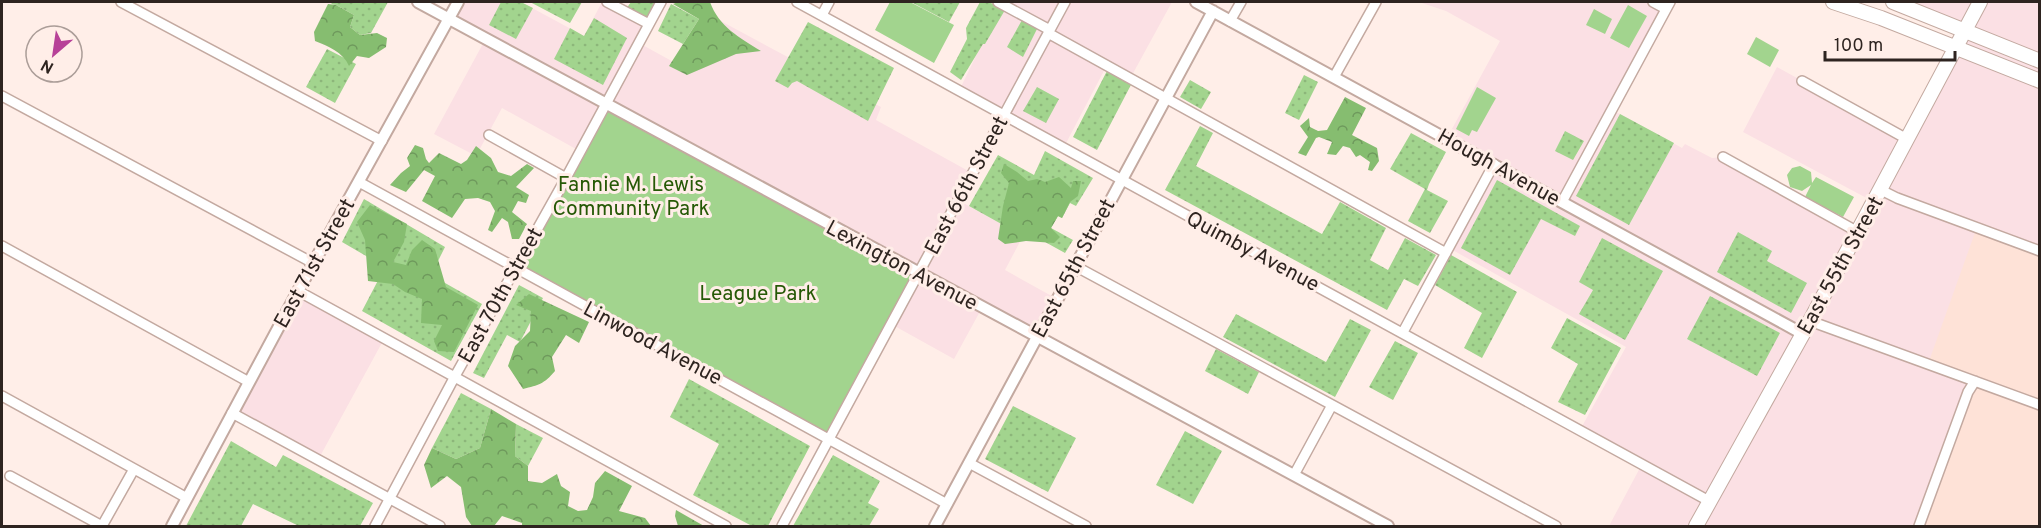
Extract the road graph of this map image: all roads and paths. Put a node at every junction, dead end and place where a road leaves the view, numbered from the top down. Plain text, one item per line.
1 (121, 2) edge
2 (418, 2) edge
3 (458, 2) edge
4 (607, 2) edge
5 (661, 2) edge
6 (797, 2) edge
7 (830, 2) edge
8 (998, 2) edge
9 (1065, 2) edge
10 (1196, 2) edge
11 (1241, 2) edge
12 (1376, 2) edge
13 (1653, 2) edge
14 (1833, 2) edge
15 (1893, 2) edge
16 (1980, 2) edge
17 (1668, 5) edge
18 (1213, 11) junction
19 (822, 15) junction
20 (449, 18) junction
21 (1230, 21) junction
22 (649, 24) junction
23 (1964, 30) junction
24 (1049, 31) junction
25 (1955, 47) junction
26 (2040, 61) edge
27 (1334, 77) junction
28 (1802, 81) dead end
29 (2040, 81) edge
30 (2, 96) edge
31 (1166, 96) junction
32 (606, 103) junction
33 (1004, 115) junction
34 (489, 135) dead end
35 (1907, 139) junction
36 (382, 141) junction
37 (1723, 158) dead end
38 (1494, 164) junction
39 (566, 178) junction
40 (1120, 179) junction
41 (359, 182) junction
42 (1881, 190) junction
43 (1562, 202) junction
44 (1858, 232) junction
45 (2, 246) edge
46 (2040, 251) edge
47 (1446, 253) junction
48 (313, 263) junction
49 (1075, 266) junction
50 (515, 268) junction
51 (919, 273) junction
52 (298, 291) junction
53 (1810, 321) junction
54 (1403, 332) junction
55 (1803, 334) junction
56 (1037, 337) junction
57 (454, 378) junction
58 (1975, 381) junction
59 (249, 382) junction
60 (2, 396) edge
61 (1332, 405) junction
62 (2040, 405) edge
63 (232, 414) junction
64 (829, 440) junction
65 (969, 463) junction
66 (134, 469) junction
67 (1294, 475) junction
68 (10, 476) dead end
69 (187, 498) junction
70 (391, 500) junction
71 (1709, 501) junction
72 (947, 504) junction
73 (102, 526) edge
74 (172, 526) edge
75 (375, 526) edge
76 (440, 526) edge
77 (726, 526) edge
78 (782, 526) edge
79 (934, 526) edge
80 (1086, 526) edge
81 (1388, 526) edge
82 (1556, 526) edge
83 (1696, 526) edge
84 (1918, 526) edge

1 - 36 street
2 - 20 street, Lexington Avenue
3 - 20 street, East 71st Street
4 - 22 street
5 - 22 street, East 70th Street
6 - 19 street, Quimby Avenue
7 - 19 street
8 - 24 street
9 - 24 street, East 66th Street
10 - 18 street, Hough Avenue
11 - 21 street
12 - 27 street
13 - 17 street
14 - 25 main road
15 - 23 main road
16 - 23 main road, East 55th Street
17 - 43 street
18 - 21 street, Hough Avenue
18 - 31 street, East 65th Street
19 - 33 street, Quimby Avenue
20 - 32 street, Lexington Avenue
20 - 36 street, East 71st Street
21 - 27 street, Hough Avenue
22 - 32 street, East 70th Street
23 - 25 main road, East 55th Street
23 - 26 main road
24 - 31 street
24 - 33 street, East 66th Street
25 - 29 main road
25 - 35 main road, East 55th Street
27 - 38 street, Hough Avenue
28 - 35 street
30 - 48 street
31 - 40 street, East 65th Street
31 - 47 street
32 - 39 street, East 70th Street
32 - 51 street, Lexington Avenue
33 - 40 street, Quimby Avenue
33 - 51 street, East 66th Street
34 - 39 street
35 - 42 main road, East 55th Street
36 - 41 street, East 71st Street
37 - 44 street
38 - 43 street, Hough Avenue
38 - 47 street
39 - 50 street, East 70th Street
40 - 49 street, East 65th Street
40 - 54 street, Quimby Avenue
41 - 48 street, East 71st Street
41 - 50 street, Linwood Avenue
42 - 44 main road, East 55th Street
42 - 46 street
43 - 55 street, Hough Avenue
44 - 53 main road, East 55th Street
45 - 59 street
47 - 54 street
48 - 52 street, East 71st Street
49 - 56 street, East 65th Street
49 - 61 street
50 - 57 street, East 70th Street
50 - 64 street, Linwood Avenue
51 - 56 street, Lexington Avenue
51 - 64 street, East 66th Street
52 - 57 street
52 - 59 street, East 71st Street
53 - 55 main road, East 55th Street
53 - 58 street
54 - 71 street, Quimby Avenue
55 - 71 main road, East 55th Street
56 - 65 street, East 65th Street
56 - 67 street, Lexington Avenue
57 - 70 street, East 70th Street
57 - 77 street
58 - 62 street
58 - 84 street
59 - 63 street, East 71st Street
60 - 66 street
61 - 67 street
61 - 82 street
63 - 69 street, East 71st Street
63 - 70 street
64 - 72 street, Linwood Avenue
64 - 78 street, East 66th Street
65 - 72 street, East 65th Street
65 - 80 street
66 - 69 street
66 - 73 street
67 - 81 street, Lexington Avenue
68 - 73 street
69 - 74 street, East 71st Street
70 - 75 street, East 70th Street
70 - 76 street
71 - 83 main road, East 55th Street
72 - 79 street, East 65th Street

